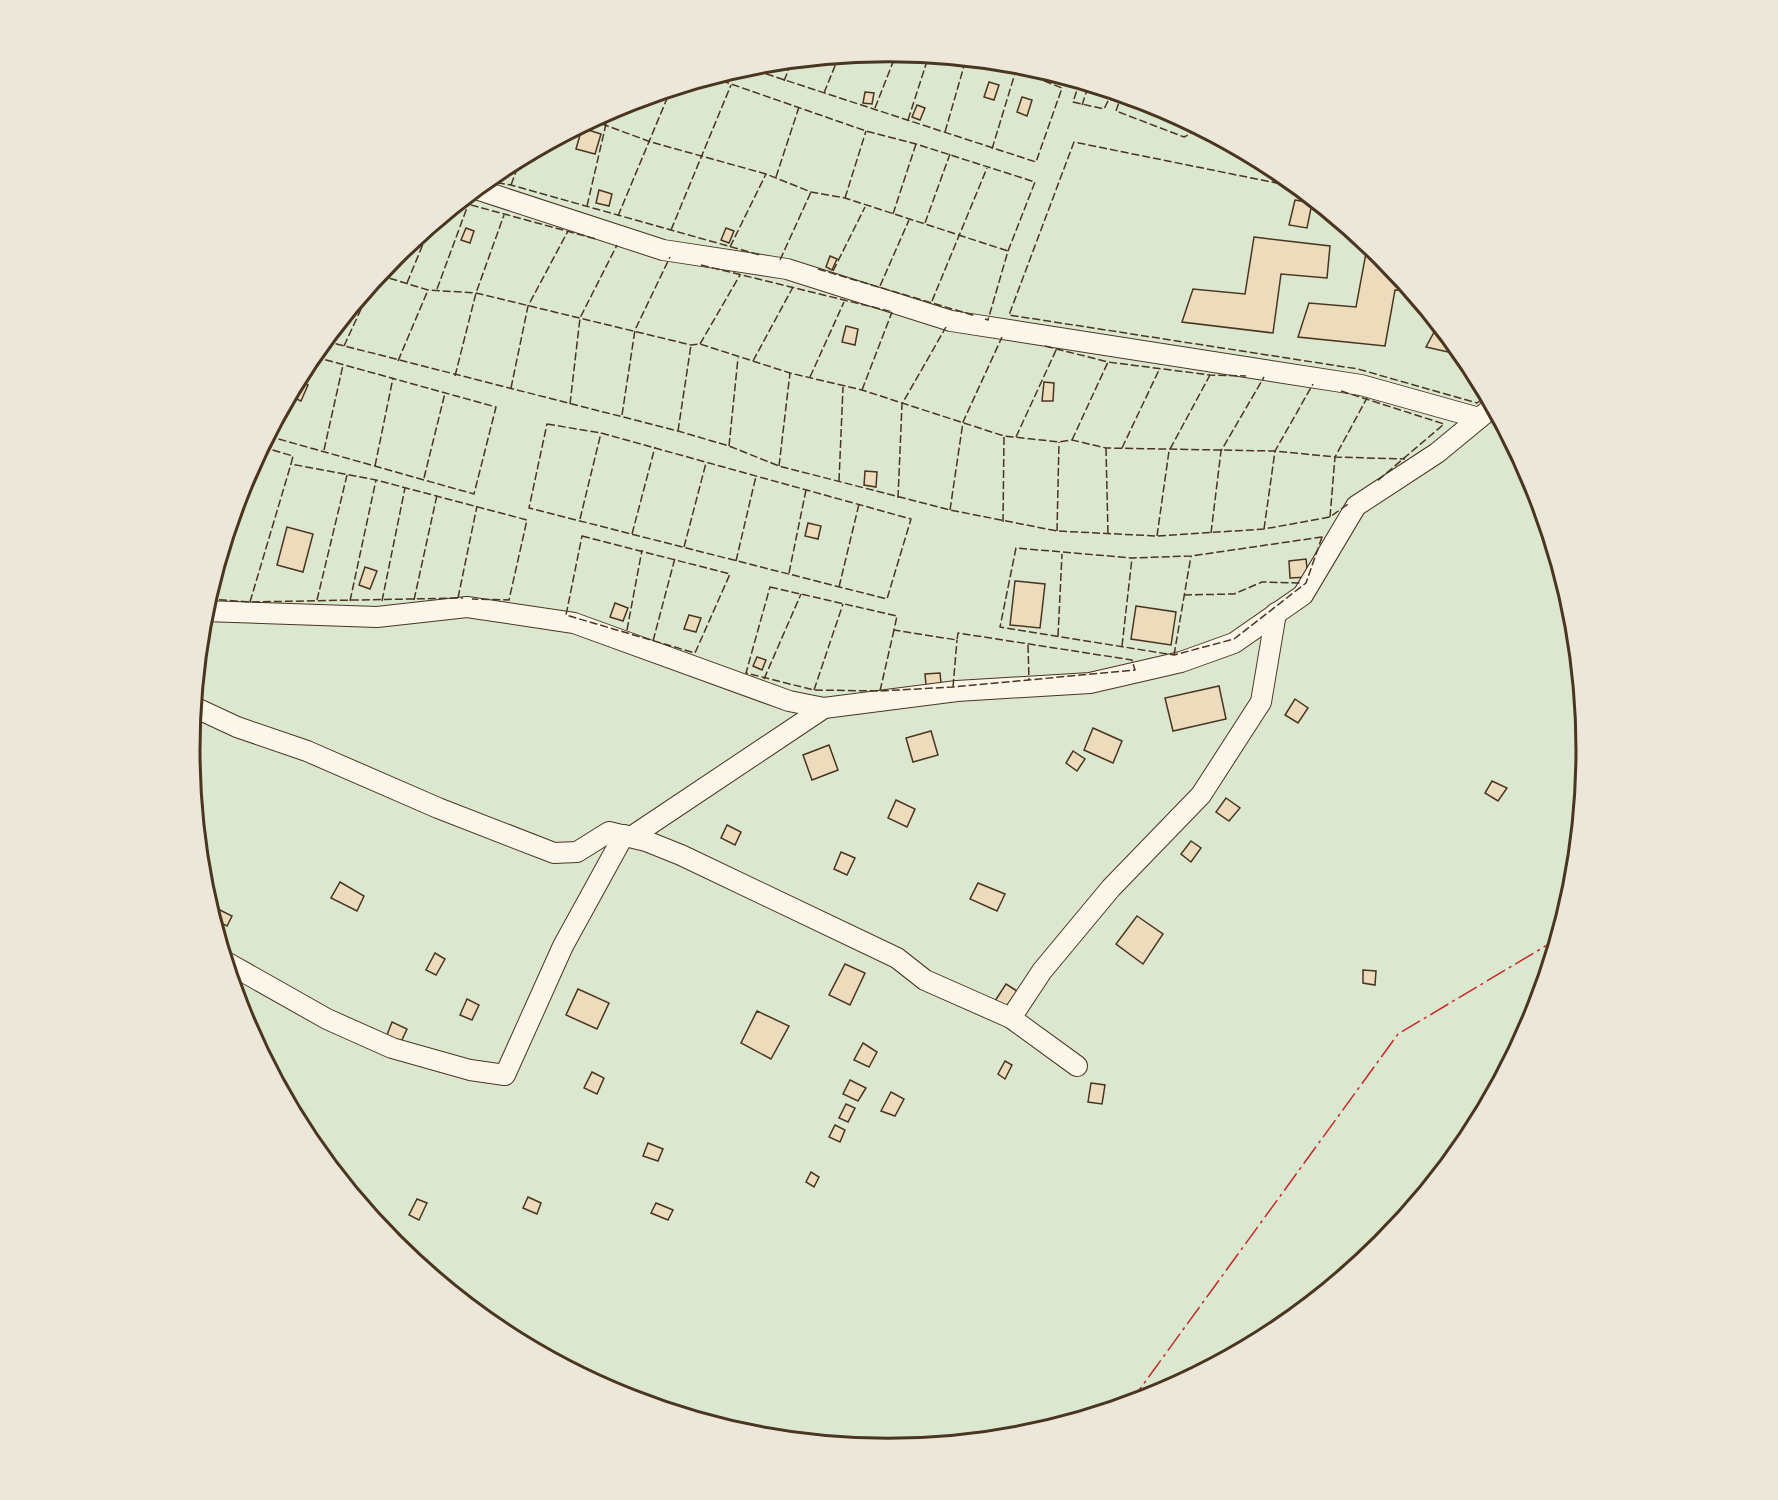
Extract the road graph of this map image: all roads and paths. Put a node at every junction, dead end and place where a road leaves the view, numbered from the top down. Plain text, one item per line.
1 (486, 192) edge
2 (1486, 412) edge
3 (215, 611) edge
4 (1276, 613) junction
5 (824, 708) junction
6 (202, 711) edge
7 (628, 836) junction
8 (236, 968) edge
9 (1011, 1018) junction
10 (1077, 1066) dead end

1 - 2 street
2 - 4 street
3 - 5 street
4 - 5 street
4 - 9 street
5 - 7 street
6 - 7 street
7 - 8 street
7 - 9 street
9 - 10 street

